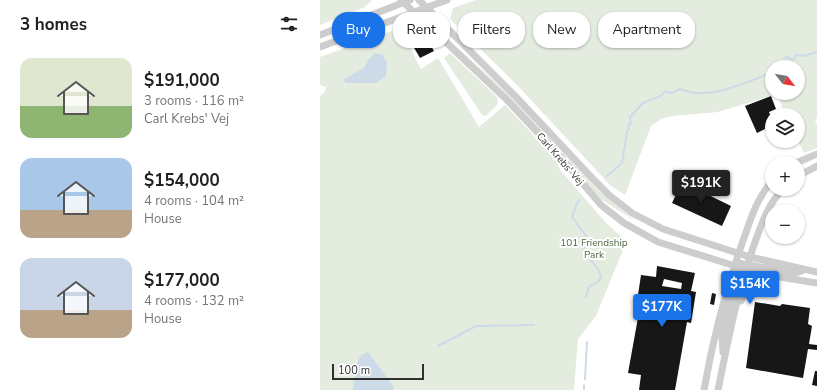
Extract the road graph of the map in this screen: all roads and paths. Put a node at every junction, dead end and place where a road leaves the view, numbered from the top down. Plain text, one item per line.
1 (419, 0) edge
2 (447, 0) edge
3 (405, 1) edge
4 (427, 8) junction
5 (415, 12) joint
6 (393, 20) edge
7 (320, 35) edge
8 (450, 46) edge
9 (320, 47) edge
10 (817, 154) edge
11 (805, 159) edge
12 (817, 166) edge
13 (805, 172) edge
14 (765, 189) edge
15 (778, 196) edge
16 (738, 252) junction
17 (743, 265) junction
18 (817, 272) edge
19 (757, 273) junction
20 (817, 283) edge
21 (731, 329) junction
22 (724, 362) junction
23 (704, 390) edge
24 (718, 390) edge

1 - 4 street, Carl Krebs' Vej
2 - 4 street
3 - 5 street, Carl Krebs' Vej
3 - 7 street
4 - 5 street
4 - 16 street, Carl Krebs' Vej
6 - 9 street
8 - 17 street, Carl Krebs' Vej
10 - 11 street
12 - 13 street
14 - 16 street
15 - 17 street
16 - 17 street
16 - 17 street, Carl Krebs' Vej
17 - 18 street
17 - 19 street
17 - 21 street
17 - 22 street
17 - 23 street
19 - 20 street
19 - 21 street
21 - 22 street
22 - 24 street

